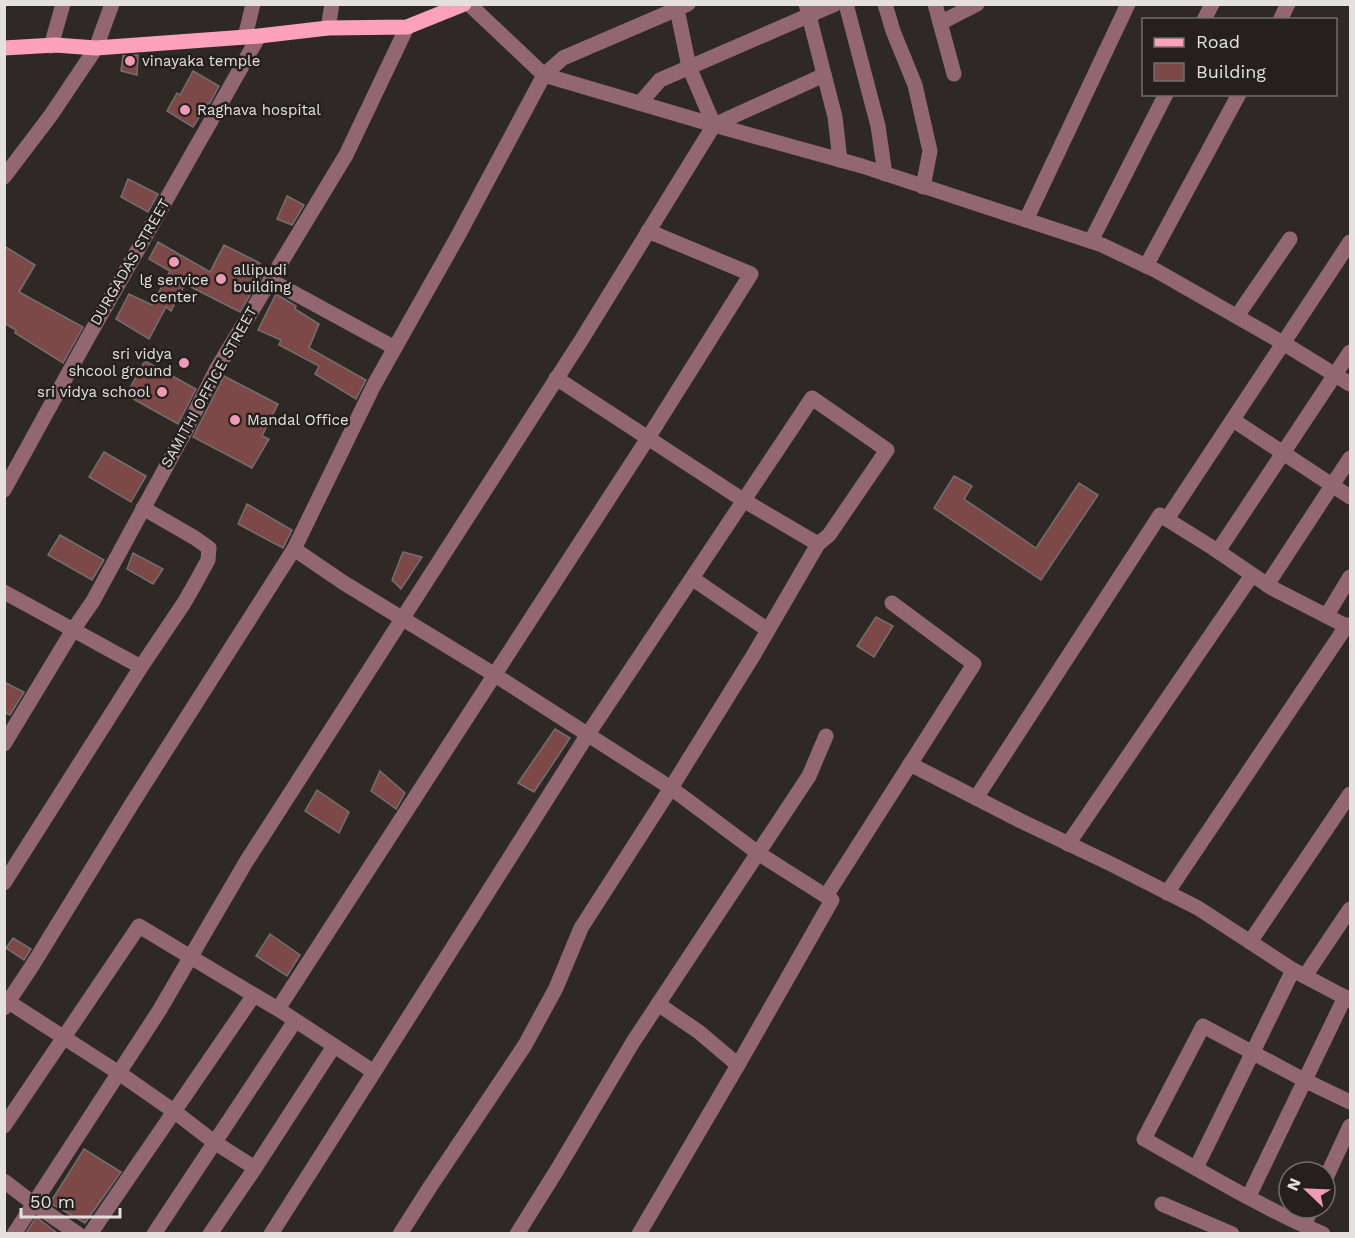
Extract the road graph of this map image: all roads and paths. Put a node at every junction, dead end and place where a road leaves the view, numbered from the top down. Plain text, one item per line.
1 (63, 4) edge
2 (112, 4) edge
3 (253, 4) edge
4 (332, 4) edge
5 (464, 4) edge
6 (469, 4) edge
7 (835, 4) edge
8 (846, 4) edge
9 (885, 4) edge
10 (935, 4) edge
11 (977, 4) edge
12 (1128, 4) edge
13 (1212, 4) edge
14 (1288, 4) edge
15 (680, 6) edge
16 (808, 10) edge
17 (1205, 18) edge
18 (1281, 18) edge
19 (940, 23) junction
20 (407, 27) junction
21 (328, 28) junction
22 (252, 36) junction
23 (51, 45) junction
24 (4, 48) edge
25 (96, 48) junction
26 (689, 67) junction
27 (954, 74) dead end
28 (544, 75) junction
29 (824, 75) junction
30 (1165, 96) edge
31 (1238, 96) edge
32 (640, 103) junction
33 (714, 125) junction
34 (840, 160) junction
35 (885, 174) junction
36 (4, 177) edge
37 (923, 187) junction
38 (1026, 220) junction
39 (648, 231) junction
40 (1290, 239) dead end
41 (1091, 242) junction
42 (1350, 242) edge
43 (1146, 266) junction
44 (270, 280) junction
45 (1237, 316) junction
46 (1283, 343) junction
47 (395, 348) junction
48 (1350, 352) edge
49 (1335, 374) junction
50 (556, 378) junction
51 (1350, 384) edge
52 (1233, 420) junction
53 (648, 438) junction
54 (1283, 454) junction
55 (1350, 458) edge
56 (6, 482) edge
57 (1332, 486) junction
58 (1350, 498) edge
59 (743, 500) junction
60 (142, 508) junction
61 (1167, 519) junction
62 (818, 544) junction
63 (294, 549) junction
64 (1218, 551) junction
65 (1252, 575) junction
66 (1350, 577) edge
67 (693, 579) junction
68 (1267, 585) junction
69 (4, 592) edge
70 (892, 603) dead end
71 (1327, 615) junction
72 (402, 619) junction
73 (1348, 626) edge
74 (73, 630) junction
75 (768, 630) junction
76 (141, 667) junction
77 (495, 675) junction
78 (588, 734) junction
79 (826, 736) dead end
80 (4, 744) edge
81 (910, 764) junction
82 (671, 788) junction
83 (1350, 794) edge
84 (976, 798) junction
85 (1068, 844) junction
86 (758, 853) junction
87 (4, 883) edge
88 (1167, 893) junction
89 (826, 896) junction
90 (1350, 909) edge
91 (1250, 942) junction
92 (191, 958) junction
93 (1299, 973) junction
94 (254, 996) junction
95 (1348, 999) edge
96 (6, 1003) edge
97 (658, 1004) junction
98 (278, 1009) junction
99 (295, 1021) junction
100 (64, 1037) junction
101 (334, 1046) junction
102 (1253, 1053) junction
103 (738, 1065) junction
104 (374, 1072) junction
105 (119, 1073) junction
106 (1304, 1080) junction
107 (1350, 1102) edge
108 (175, 1112) junction
109 (4, 1126) edge
110 (1350, 1126) edge
111 (214, 1142) junction
112 (1334, 1160) edge
113 (255, 1168) junction
114 (1196, 1168) junction
115 (4, 1181) edge
116 (1249, 1196) junction
117 (34, 1204) junction
118 (1162, 1204) dead end
119 (1296, 1226) edge
120 (14, 1233) edge
121 (78, 1233) edge
122 (90, 1233) edge
123 (154, 1233) edge
124 (210, 1233) edge
125 (271, 1233) edge
126 (400, 1233) edge
127 (517, 1233) edge
128 (639, 1233) edge
129 (1232, 1233) edge
130 (1323, 1233) edge

1 - 23 street
2 - 25 street
3 - 22 street, DURGADAS STREET
4 - 21 street
5 - 20 main road
6 - 28 street
7 - 16 street
8 - 35 street
9 - 37 street
10 - 19 street
11 - 19 street
12 - 38 street
13 - 17 street
14 - 18 street
15 - 26 street
15 - 28 street
16 - 26 street
16 - 29 street
19 - 27 street
20 - 21 main road
20 - 44 street, SAMITHI OFFICE STREET
21 - 22 main road
22 - 25 main road
22 - 56 street, DURGADAS STREET
23 - 24 main road
23 - 25 main road
25 - 36 street
26 - 32 street
26 - 33 street
28 - 32 street
28 - 47 street
29 - 33 street
29 - 34 street
30 - 41 street
31 - 43 street
32 - 33 street
33 - 34 street
33 - 39 street
34 - 35 street
35 - 37 street
37 - 38 street
38 - 41 street
39 - 50 street
39 - 53 street
40 - 45 street
41 - 43 street
42 - 46 street
43 - 45 street
44 - 47 street
44 - 60 street, SAMITHI OFFICE STREET
45 - 46 street
46 - 49 street
46 - 52 street
47 - 63 street
48 - 49 street
49 - 51 street
49 - 54 street
50 - 53 street
50 - 72 street
52 - 54 street
52 - 61 street
53 - 59 street
53 - 77 street
54 - 57 street
54 - 64 street
55 - 57 street
57 - 58 street
57 - 68 street
59 - 62 street
59 - 62 street
59 - 67 street
60 - 74 street, SAMITHI OFFICE STREET
60 - 76 street
61 - 64 street
61 - 84 street
62 - 75 street
63 - 72 street
63 - 96 street
64 - 65 street
65 - 68 street
65 - 85 street
66 - 71 street
67 - 75 street
67 - 78 street
68 - 71 street
69 - 74 street
70 - 81 street
71 - 73 street
72 - 77 street
72 - 92 street
73 - 88 street
74 - 76 street
74 - 80 street, SAMITHI OFFICE STREET
75 - 82 street
76 - 87 street
77 - 78 street
77 - 98 street
78 - 82 street
78 - 104 street
79 - 86 street
81 - 84 street
81 - 89 street
82 - 86 street
82 - 126 street
83 - 91 street
84 - 85 street
85 - 88 street
86 - 89 street
86 - 97 street
88 - 91 street
89 - 103 street
90 - 93 street
91 - 93 street
92 - 94 street
92 - 100 street
92 - 105 street
93 - 95 street
93 - 102 street
94 - 98 street
94 - 108 street
95 - 106 street
96 - 100 street
97 - 103 street
97 - 127 street
98 - 99 street
99 - 101 street
99 - 111 street
100 - 105 street
100 - 109 street
101 - 104 street
101 - 113 street
102 - 106 street
102 - 114 street
102 - 114 street
103 - 128 street
104 - 125 street
105 - 108 street
105 - 117 street
106 - 107 street
106 - 116 street
108 - 111 street
108 - 122 street
110 - 112 street
111 - 113 street
111 - 123 street
113 - 124 street
114 - 116 street
115 - 117 street
116 - 119 street
117 - 120 street
117 - 121 street
118 - 129 street
119 - 130 street

